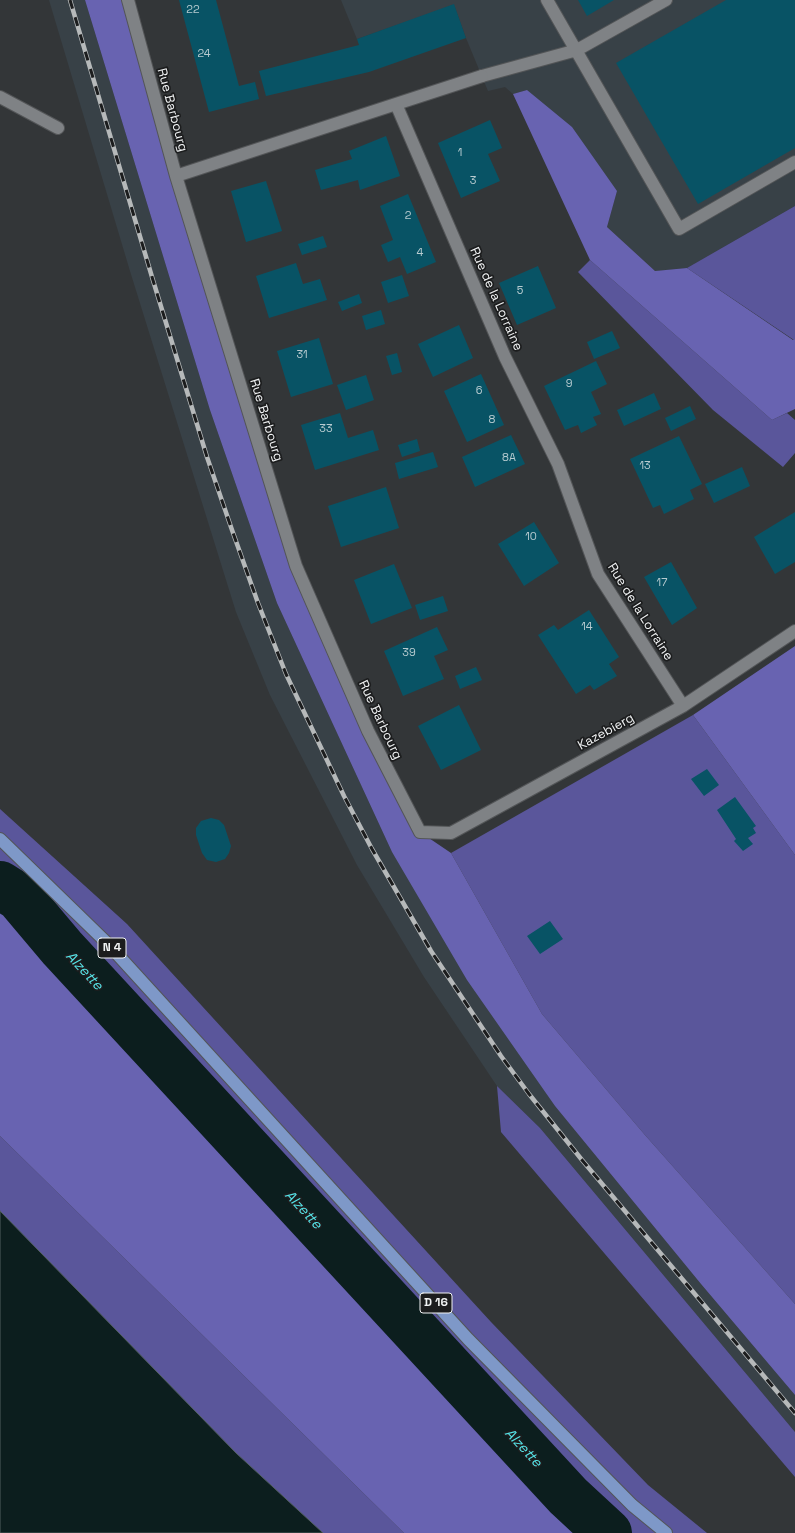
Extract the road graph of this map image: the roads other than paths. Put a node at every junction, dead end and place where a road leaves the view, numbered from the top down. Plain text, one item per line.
1 (128, 0) edge
2 (547, 0) edge
3 (666, 0) edge
4 (577, 50) junction
5 (0, 98) edge
6 (396, 104) junction
7 (58, 128) dead end
8 (795, 162) edge
9 (176, 176) junction
10 (795, 631) edge
11 (683, 706) junction
12 (420, 832) joint
13 (0, 839) edge
14 (217, 1063) joint
15 (666, 1533) edge

1 - 9 street, Rue Barbourg
2 - 4 street
3 - 4 street
4 - 6 street
4 - 8 street
5 - 7 street
6 - 9 street
6 - 11 street, Rue de la Lorraine
9 - 12 street, Rue Barbourg
10 - 11 street, Kazebierg
11 - 12 street, Kazebierg
13 - 14 main road, N 4
14 - 15 main road, D 16

